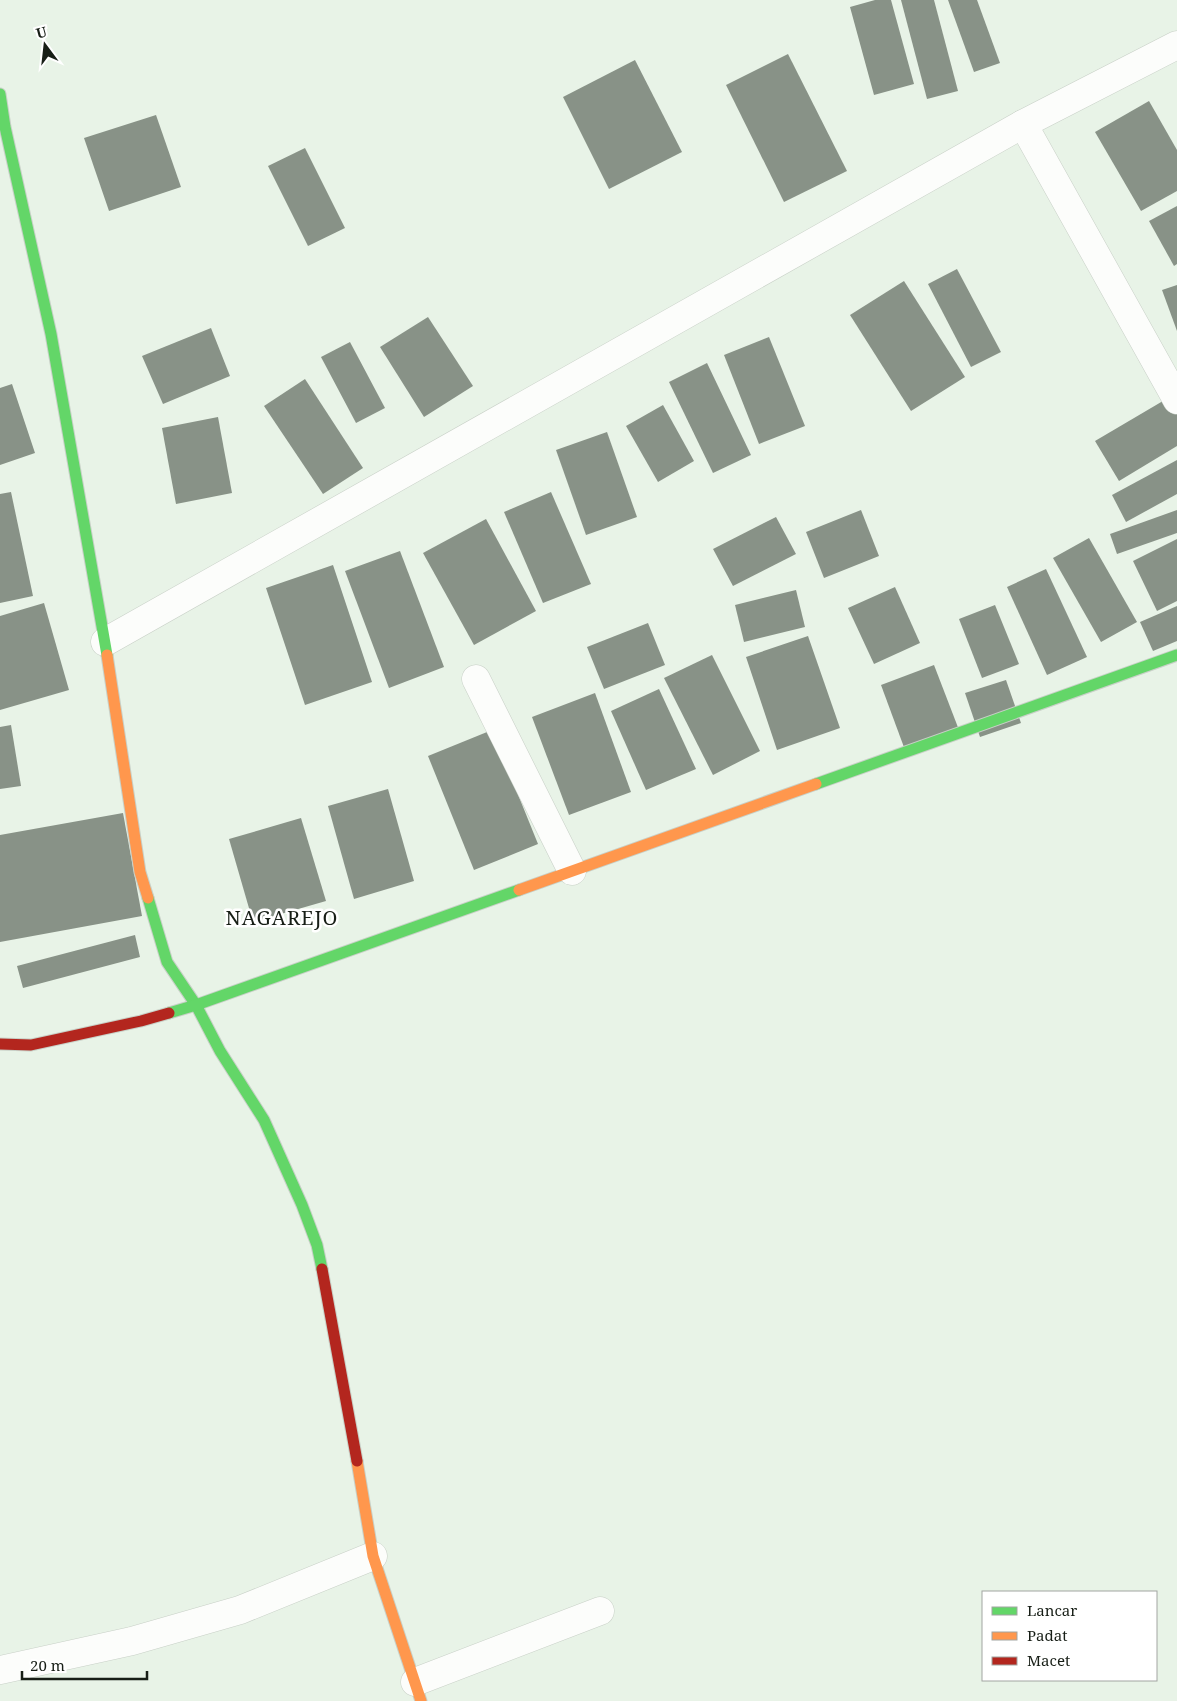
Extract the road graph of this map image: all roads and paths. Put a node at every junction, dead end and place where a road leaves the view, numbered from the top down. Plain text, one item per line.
1 (1177, 45) edge
2 (0, 94) edge
3 (1023, 124) junction
4 (1177, 400) edge
5 (105, 642) junction
6 (1177, 655) edge
7 (476, 679) dead end
8 (572, 871) junction
9 (196, 1005) junction
10 (0, 1044) edge
11 (373, 1556) junction
12 (600, 1611) dead end
13 (0, 1670) edge
14 (418, 1691) edge

1 - 3 street
2 - 5 street
3 - 4 street
3 - 5 street
5 - 9 street
6 - 8 street
7 - 8 street
8 - 9 street
9 - 10 street
9 - 11 street
11 - 13 street
11 - 14 street
12 - 14 street

